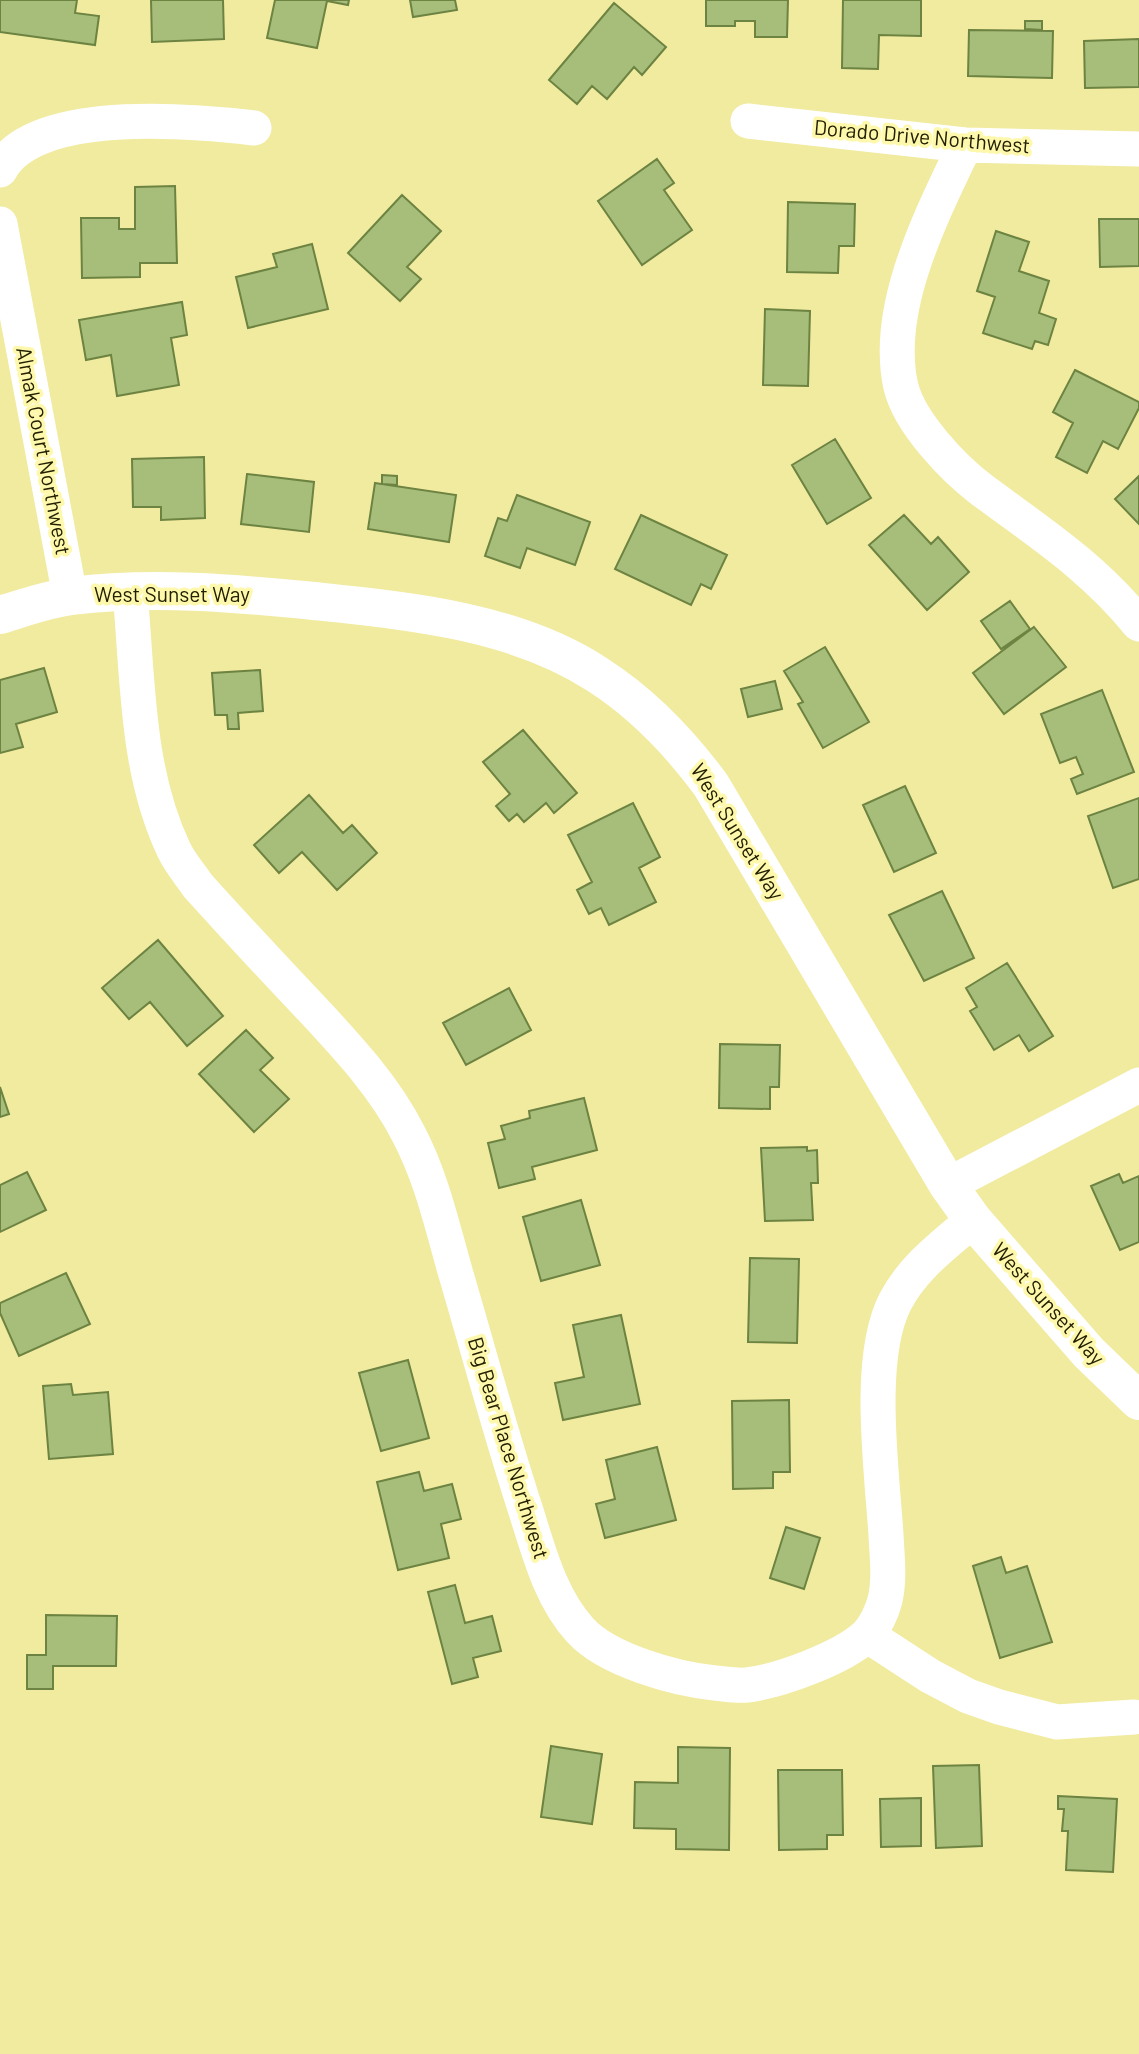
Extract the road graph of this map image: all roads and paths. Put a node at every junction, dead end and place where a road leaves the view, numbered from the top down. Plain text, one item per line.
1 (748, 121) dead end
2 (254, 128) dead end
3 (965, 145) junction
4 (1139, 149) edge
5 (0, 170) edge
6 (0, 224) edge
7 (130, 592) junction
8 (70, 596) junction
9 (0, 615) edge
10 (1139, 624) edge
11 (1139, 1085) edge
12 (948, 1185) junction
13 (973, 1220) junction
14 (1139, 1401) edge
15 (867, 1635) junction
16 (1134, 1717) dead end

1 - 3 street, Dorado Drive Northwest
2 - 5 street
3 - 4 street, Dorado Drive Northwest
3 - 10 street
6 - 8 street, Almak Court Northwest
7 - 8 street, West Sunset Way
7 - 12 street, West Sunset Way
7 - 15 street, Big Bear Place Northwest
8 - 9 street, West Sunset Way
11 - 12 street
12 - 13 street, West Sunset Way
13 - 14 street, West Sunset Way
13 - 15 street, Big Bear Place Northwest
15 - 16 street

